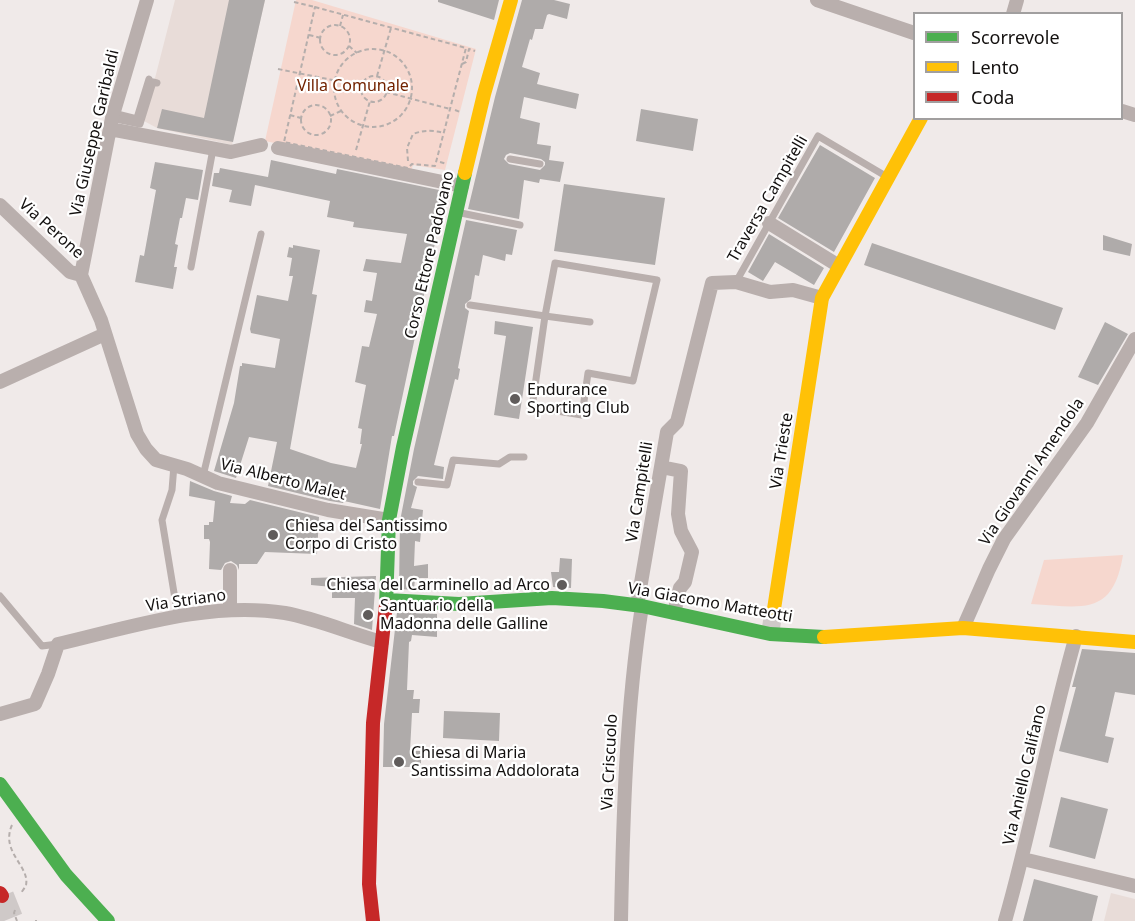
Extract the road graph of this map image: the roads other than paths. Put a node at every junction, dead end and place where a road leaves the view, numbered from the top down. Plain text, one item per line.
1 (147, 0) edge
2 (511, 0) edge
3 (817, 0) edge
4 (913, 32) edge
5 (149, 79) dead end
6 (157, 83) dead end
7 (114, 118) junction
8 (920, 120) edge
9 (261, 145) dead end
10 (278, 148) dead end
11 (213, 149) junction
12 (510, 159) dead end
13 (540, 164) dead end
14 (889, 178) junction
15 (462, 186) junction
16 (0, 205) edge
17 (456, 212) junction
18 (769, 224) junction
19 (520, 225) dead end
20 (261, 234) dead end
21 (839, 266) junction
22 (190, 267) dead end
23 (81, 275) junction
24 (735, 282) junction
25 (822, 298) junction
26 (470, 305) dead end
27 (545, 316) junction
28 (590, 322) dead end
29 (105, 334) junction
30 (1135, 339) edge
31 (0, 382) edge
32 (524, 458) dead end
33 (174, 465) junction
34 (661, 467) junction
35 (202, 476) junction
36 (418, 482) dead end
37 (389, 520) junction
38 (230, 570) dead end
39 (0, 596) edge
40 (387, 600) junction
41 (639, 606) junction
42 (774, 609) tunnel mouth
43 (230, 610) junction
44 (674, 613) junction
45 (178, 617) junction
46 (963, 627) junction
47 (1076, 636) junction
48 (382, 642) junction
49 (1135, 642) edge
50 (58, 644) junction
51 (0, 714) edge
52 (0, 784) edge
53 (1023, 859) junction
54 (1135, 886) edge
55 (108, 921) edge
56 (373, 921) edge
57 (621, 921) edge
58 (1005, 921) edge

1 - 7 street, Via Giuseppe Garibaldi
2 - 15 street, Corso Ettore Padovano
3 - 4 street
5 - 7 lane
6 - 7 lane
7 - 11 street
7 - 23 street, Via Giuseppe Garibaldi
8 - 14 street, Via Trieste
9 - 11 street
10 - 15 street
11 - 22 lane
12 - 13 lane
14 - 18 lane, Traversa Campitelli
14 - 21 street, Via Trieste
15 - 17 street, Corso Ettore Padovano
16 - 23 street, Via Perone
17 - 19 lane
17 - 37 street, Corso Ettore Padovano
18 - 21 street
18 - 24 lane, Traversa Campitelli
20 - 35 lane
21 - 25 street, Via Trieste
23 - 29 street, Via Alberto Malet
24 - 25 street
24 - 34 street, Via Campitelli
25 - 42 street, Via Trieste
26 - 27 lane
27 - 27 lane
27 - 28 lane
29 - 31 street
29 - 33 street, Via Alberto Malet
30 - 46 street, Via Giovanni Amendola
32 - 36 lane
33 - 35 street, Via Alberto Malet
33 - 45 lane
34 - 41 street, Via Campitelli
34 - 44 street
35 - 37 street, Via Alberto Malet
37 - 40 street, Corso Ettore Padovano
38 - 43 street
39 - 50 lane
40 - 41 street, Via Giacomo Matteotti
40 - 48 street, Corso Ettore Padovano
41 - 44 street, Via Giacomo Matteotti
41 - 57 street, Via Criscuolo
43 - 45 street, Via Striano
43 - 48 street, Via Striano
44 - 46 street, Via Giacomo Matteotti
45 - 50 street, Via Striano
46 - 47 street, Via Giacomo Matteotti
47 - 49 street, Via Giacomo Matteotti
47 - 53 street, Via Aniello Califano
48 - 56 street, Corso Ettore Padovano
50 - 51 street
52 - 55 street
53 - 54 street
53 - 58 street, Via Aniello Califano

